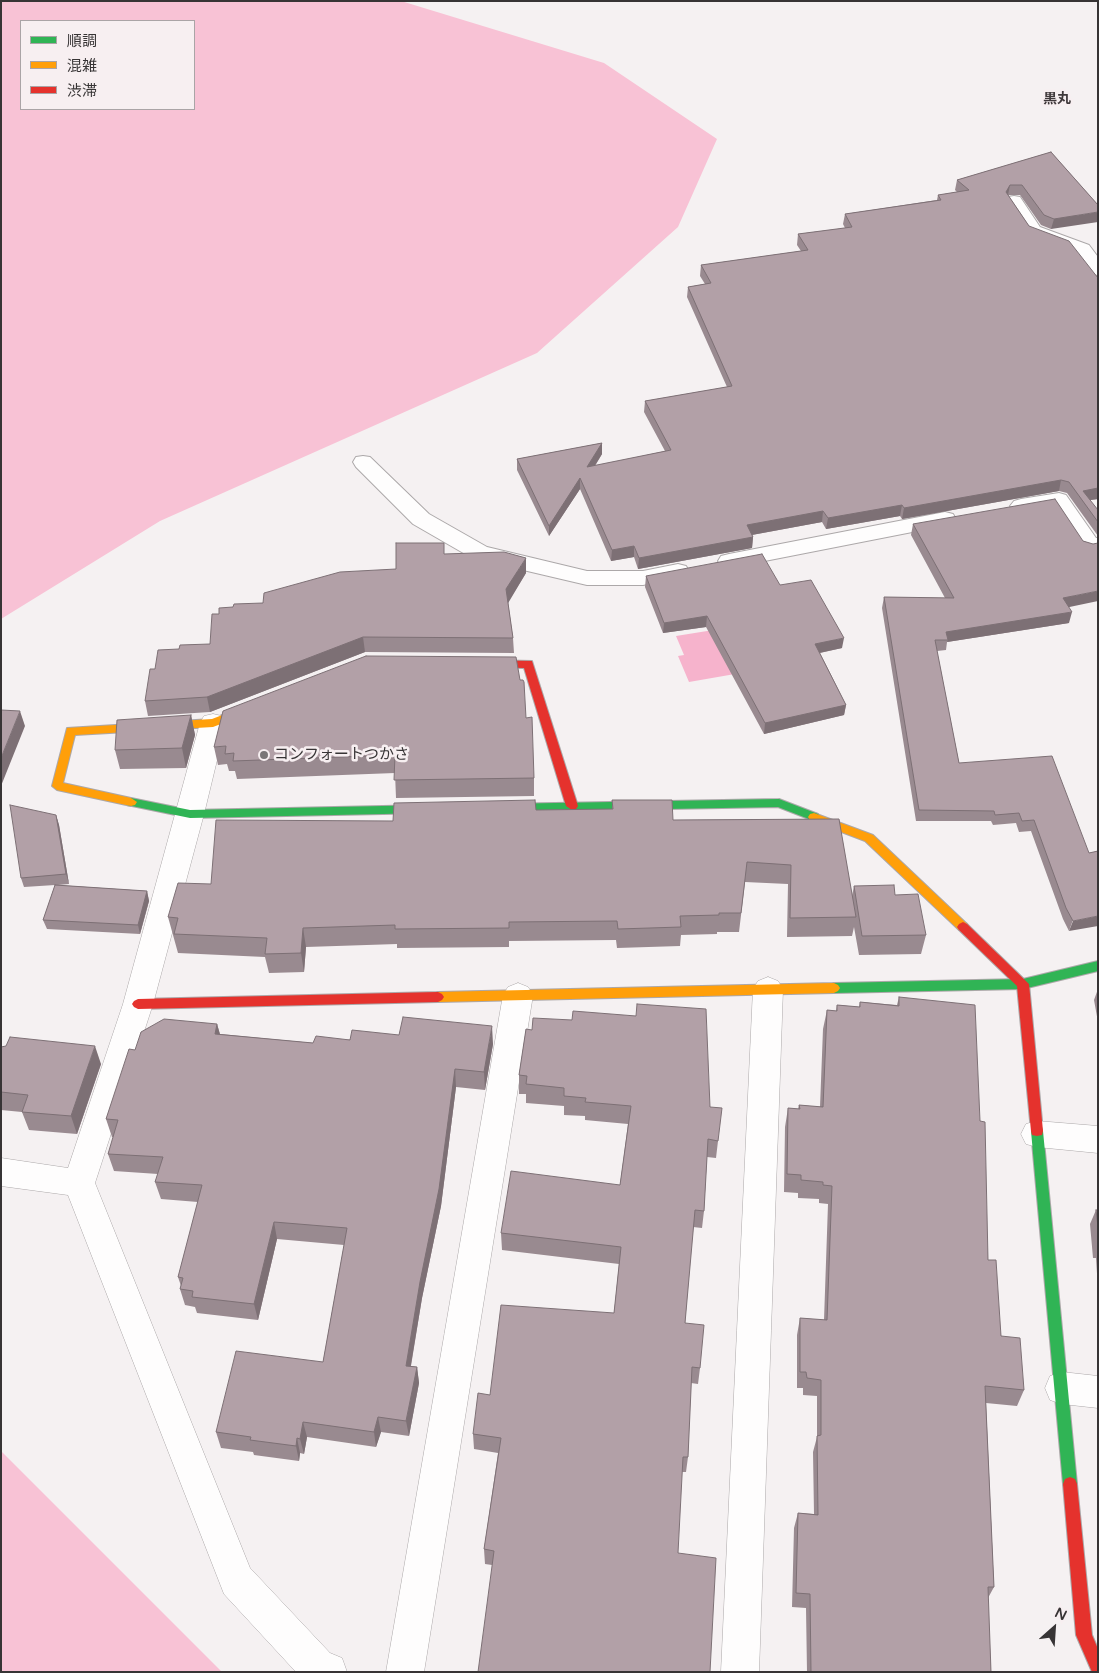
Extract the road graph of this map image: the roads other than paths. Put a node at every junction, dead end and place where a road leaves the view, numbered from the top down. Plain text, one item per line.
1 (1014, 201) edge
2 (1098, 270) edge
3 (363, 462) dead end
4 (1000, 510) edge
5 (961, 516) edge
6 (1098, 545) edge
7 (471, 664) edge
8 (266, 702) edge
9 (213, 723) junction
10 (572, 806) junction
11 (484, 808) edge
12 (445, 809) edge
13 (190, 814) junction
14 (1098, 966) edge
15 (1023, 984) junction
16 (768, 989) junction
17 (518, 995) junction
18 (138, 1004) junction
19 (1037, 1134) junction
20 (1098, 1140) edge
21 (1, 1172) edge
22 (79, 1183) junction
23 (1062, 1388) junction
24 (1098, 1392) edge
25 (1098, 1668) edge
26 (328, 1672) edge
27 (405, 1672) edge
28 (740, 1672) edge

1 - 2 lane
3 - 5 lane
4 - 6 lane
7 - 10 street
8 - 9 street
9 - 13 street
9 - 13 street
10 - 11 street
10 - 15 street
12 - 13 street
13 - 18 street
14 - 15 street
15 - 16 street
15 - 19 street
16 - 17 street
16 - 28 street
17 - 18 street
17 - 27 street
18 - 22 street
19 - 20 street
19 - 23 street
21 - 22 street
22 - 26 street
23 - 24 street
23 - 25 street

